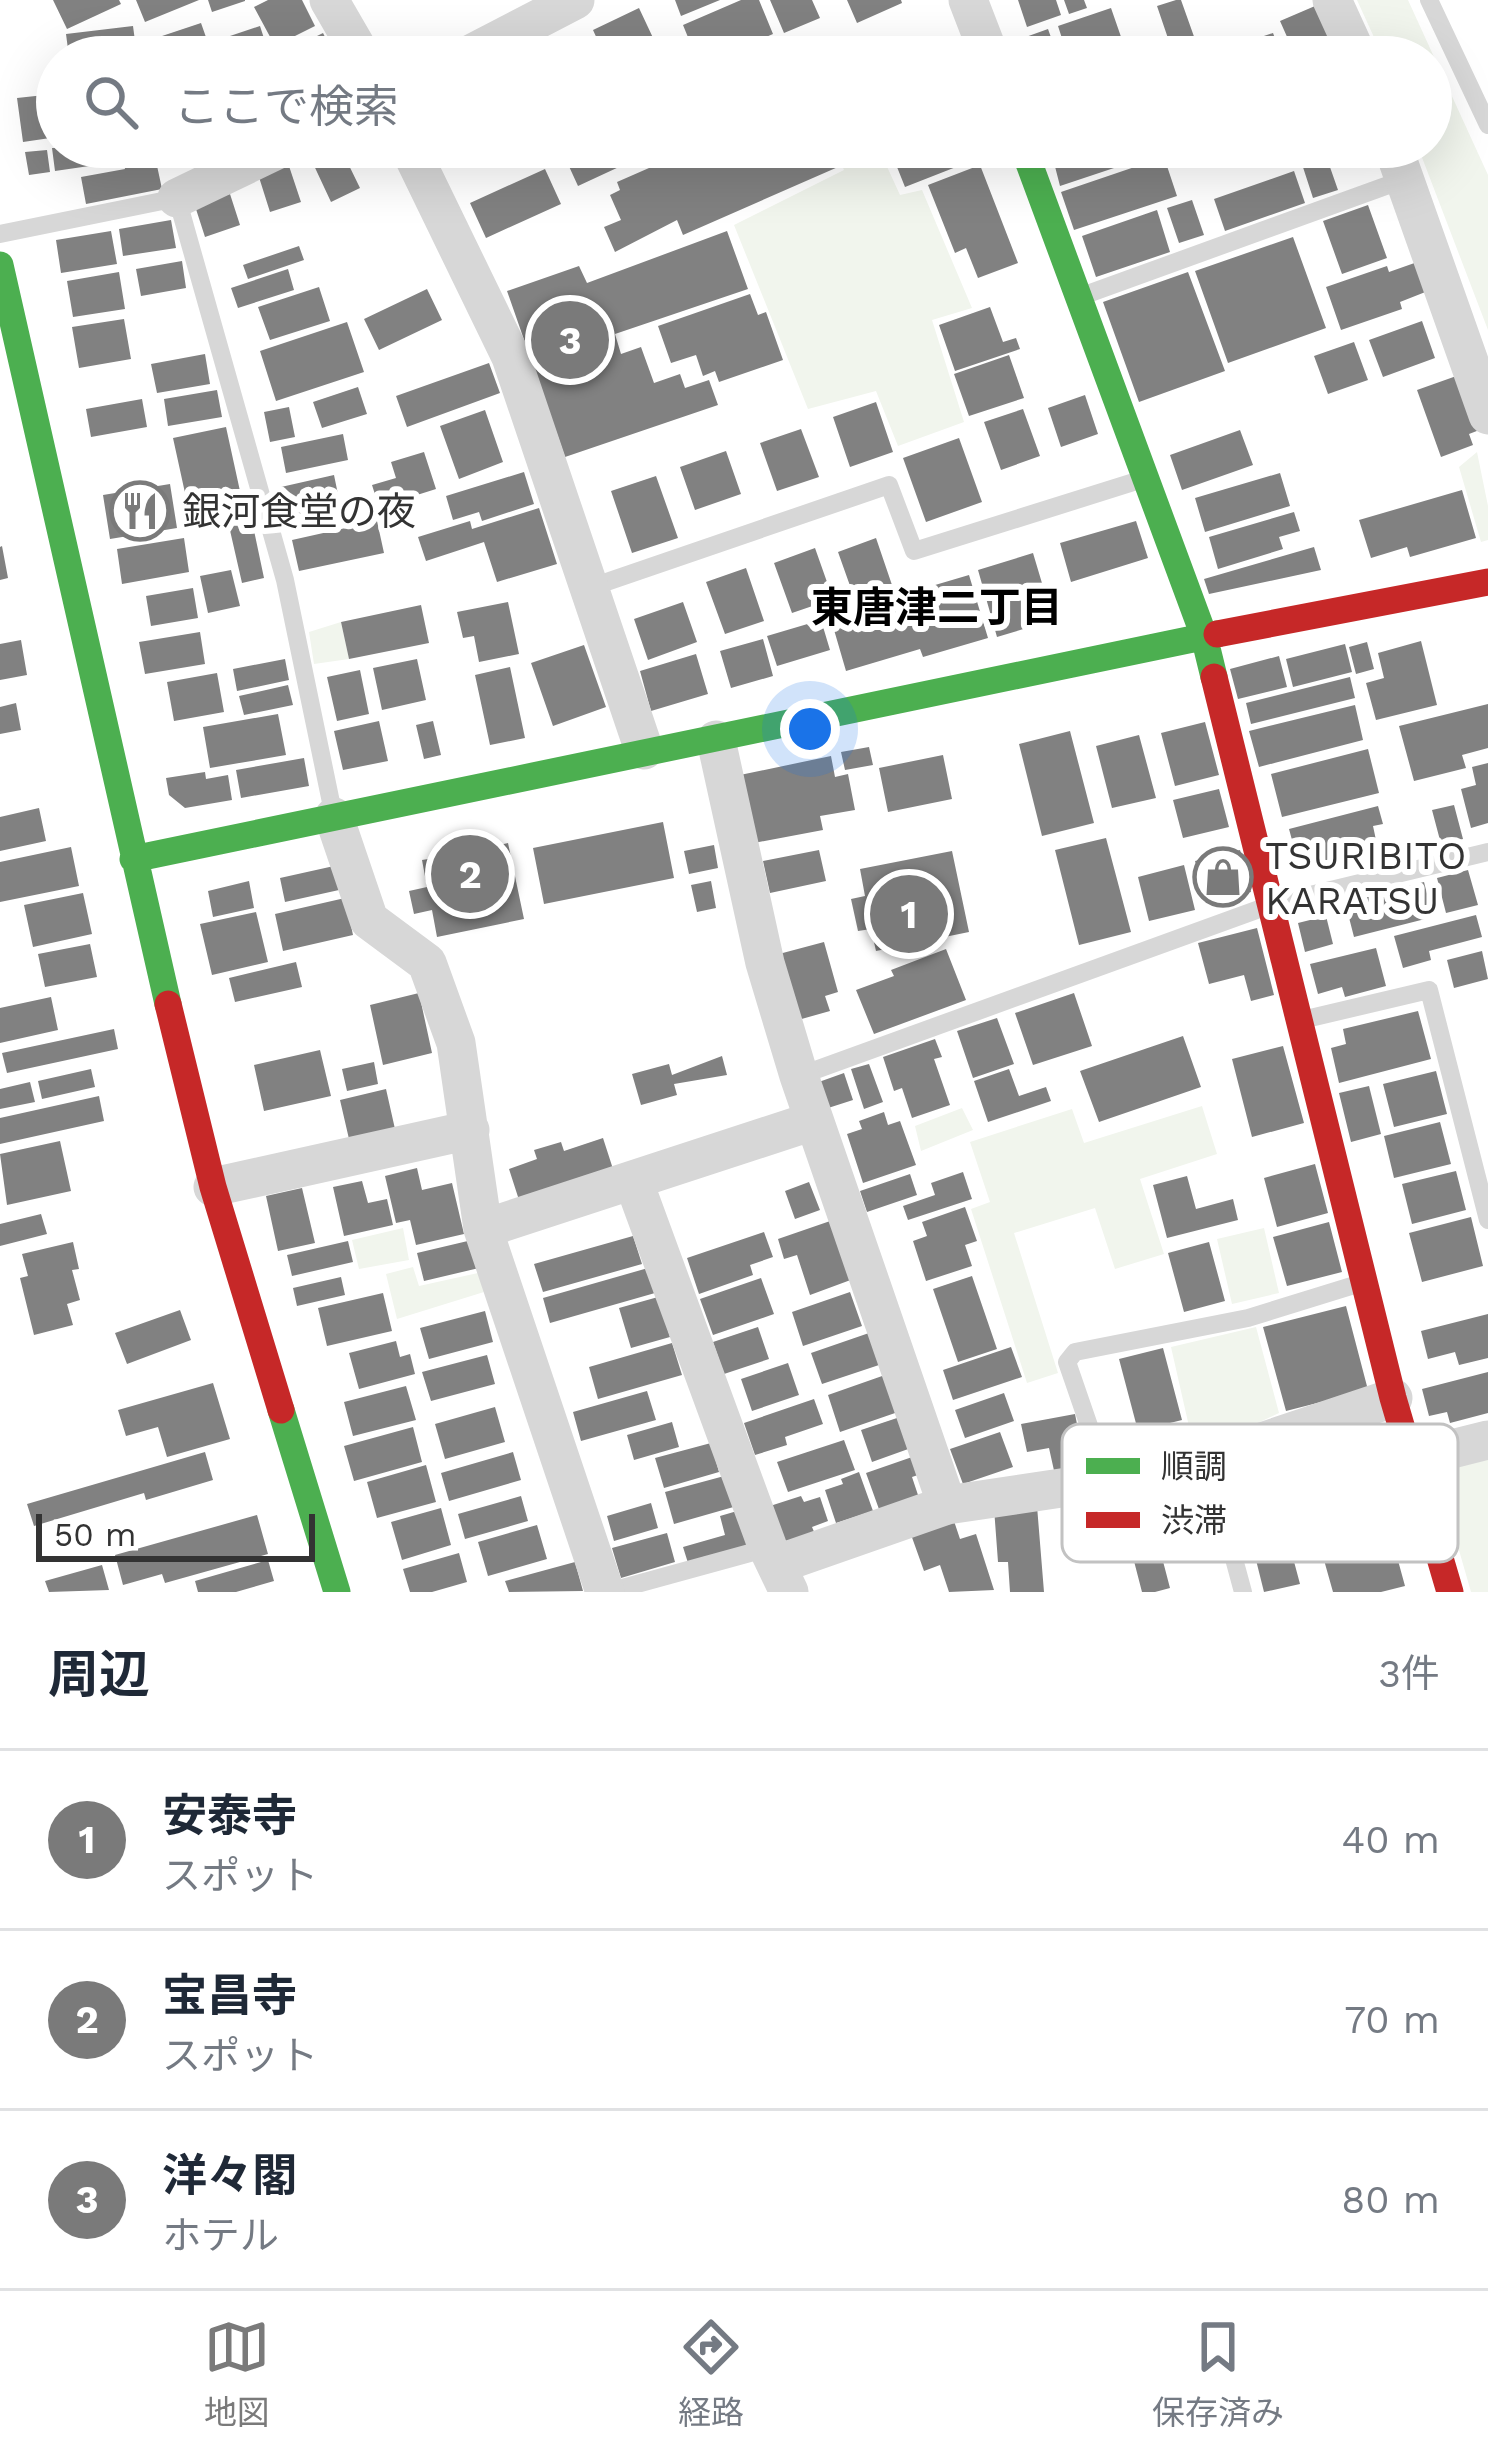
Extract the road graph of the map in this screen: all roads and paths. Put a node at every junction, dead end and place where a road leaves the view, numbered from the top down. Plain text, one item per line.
1 (329, 0) edge
2 (575, 0) edge
3 (968, 0) edge
4 (1332, 0) edge
5 (1430, 0) edge
6 (350, 36) edge
7 (505, 36) edge
8 (982, 36) edge
9 (1348, 36) edge
10 (1447, 36) edge
11 (1452, 47) edge
12 (1488, 124) edge
13 (239, 168) edge
14 (419, 168) edge
15 (1031, 168) edge
16 (1387, 168) edge
17 (1401, 168) edge
18 (177, 198) junction
19 (0, 234) edge
20 (0, 266) edge
21 (1078, 297) junction
22 (1488, 415) edge
23 (1146, 478) junction
24 (1488, 582) edge
25 (589, 588) junction
26 (1204, 636) junction
27 (716, 740) junction
28 (644, 751) junction
29 (334, 817) junction
30 (1488, 852) edge
31 (133, 859) junction
32 (1273, 904) junction
33 (1302, 1020) junction
34 (799, 1076) junction
35 (813, 1121) junction
36 (470, 1130) junction
37 (1488, 1133) edge
38 (1467, 1138) junction
39 (633, 1180) junction
40 (213, 1187) junction
41 (1488, 1220) edge
42 (483, 1229) junction
43 (1365, 1282) junction
44 (1393, 1398) junction
45 (1088, 1424) edge
46 (1315, 1424) edge
47 (1401, 1424) edge
48 (1488, 1440) edge
49 (1458, 1448) edge
50 (1062, 1488) edge
51 (947, 1505) junction
52 (1235, 1562) edge
53 (1441, 1562) edge
54 (778, 1568) edge
55 (337, 1592) edge
56 (606, 1592) edge
57 (1243, 1592) edge
58 (1450, 1592) edge

1 - 6 street
2 - 7 street
3 - 8 street
4 - 9 street
5 - 10 lane
11 - 12 lane
13 - 18 street
14 - 25 street
15 - 21 street
16 - 21 lane
17 - 22 street
18 - 19 lane
18 - 29 lane
20 - 31 street
21 - 23 street
23 - 25 lane
23 - 26 street
24 - 26 street
25 - 28 street
26 - 27 street
26 - 32 street
27 - 28 street
27 - 34 street
28 - 29 street
29 - 31 street
29 - 36 street
30 - 32 lane
31 - 40 street
32 - 33 street
32 - 34 lane
33 - 38 lane
33 - 43 street
34 - 35 street
35 - 39 street
35 - 51 street
36 - 40 street
36 - 42 street
37 - 38 lane
38 - 41 lane
39 - 42 street
39 - 54 street
40 - 55 street
42 - 56 street
43 - 44 street
43 - 45 lane
44 - 46 street
44 - 47 street
48 - 49 street
50 - 51 street
51 - 54 street
52 - 57 lane
53 - 58 street
54 - 56 lane

